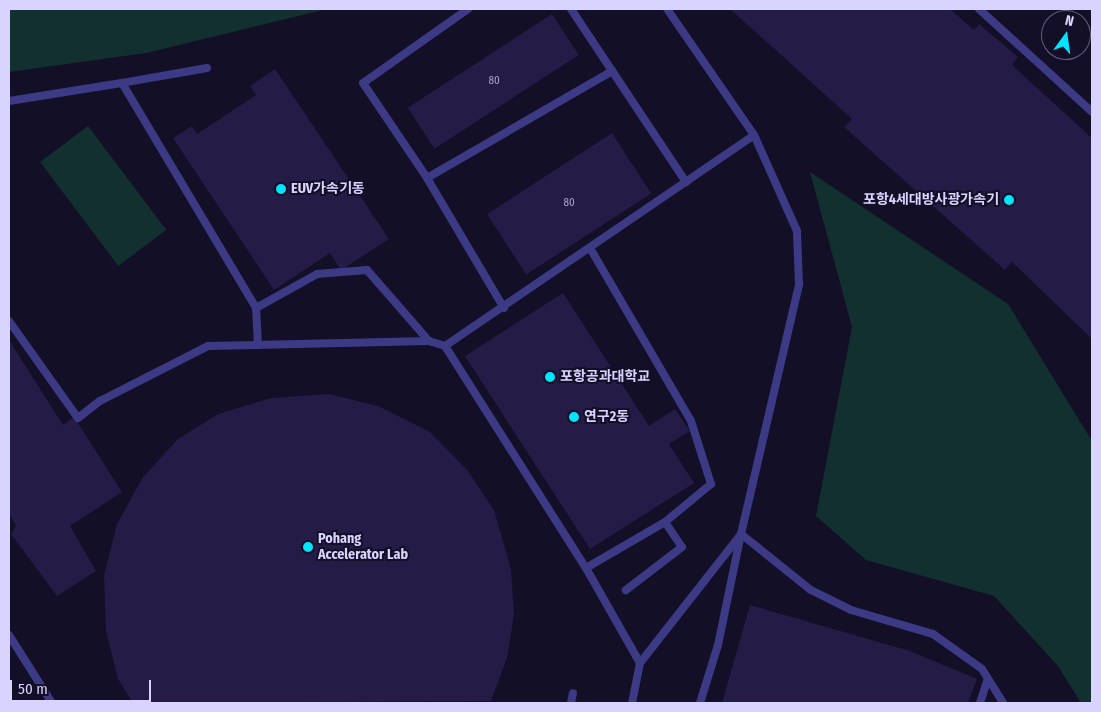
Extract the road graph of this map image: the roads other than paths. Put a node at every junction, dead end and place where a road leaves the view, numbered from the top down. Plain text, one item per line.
1 (468, 9) edge
2 (571, 9) edge
3 (667, 9) edge
4 (980, 9) edge
5 (207, 68) dead end
6 (612, 71) junction
7 (122, 83) junction
8 (9, 101) edge
9 (1092, 112) edge
10 (754, 135) junction
11 (427, 178) junction
12 (686, 182) junction
13 (590, 248) junction
14 (256, 308) junction
15 (504, 308) junction
16 (9, 321) edge
17 (429, 342) junction
18 (258, 346) junction
19 (445, 346) junction
20 (666, 522) junction
21 (742, 534) junction
22 (586, 568) junction
23 (626, 590) dead end
24 (9, 635) edge
25 (640, 663) junction
26 (988, 679) junction
27 (573, 693) dead end
28 (52, 703) edge
29 (571, 703) edge
30 (632, 703) edge
31 (700, 703) edge
32 (980, 703) edge
33 (1003, 703) edge

1 - 11 lane
2 - 6 lane
3 - 10 lane
4 - 9 lane
5 - 7 lane
6 - 11 lane
6 - 12 lane
7 - 8 lane
7 - 14 lane
10 - 12 lane
10 - 21 lane
11 - 15 lane
12 - 13 lane
13 - 15 lane
13 - 20 lane
14 - 17 lane
14 - 18 lane
15 - 19 lane
16 - 18 lane
17 - 18 lane
17 - 19 lane
19 - 22 lane
20 - 22 lane
20 - 23 lane
21 - 25 lane
21 - 26 lane
21 - 31 lane
22 - 25 lane
24 - 28 lane
25 - 30 lane
26 - 32 lane
26 - 33 lane
27 - 29 lane

